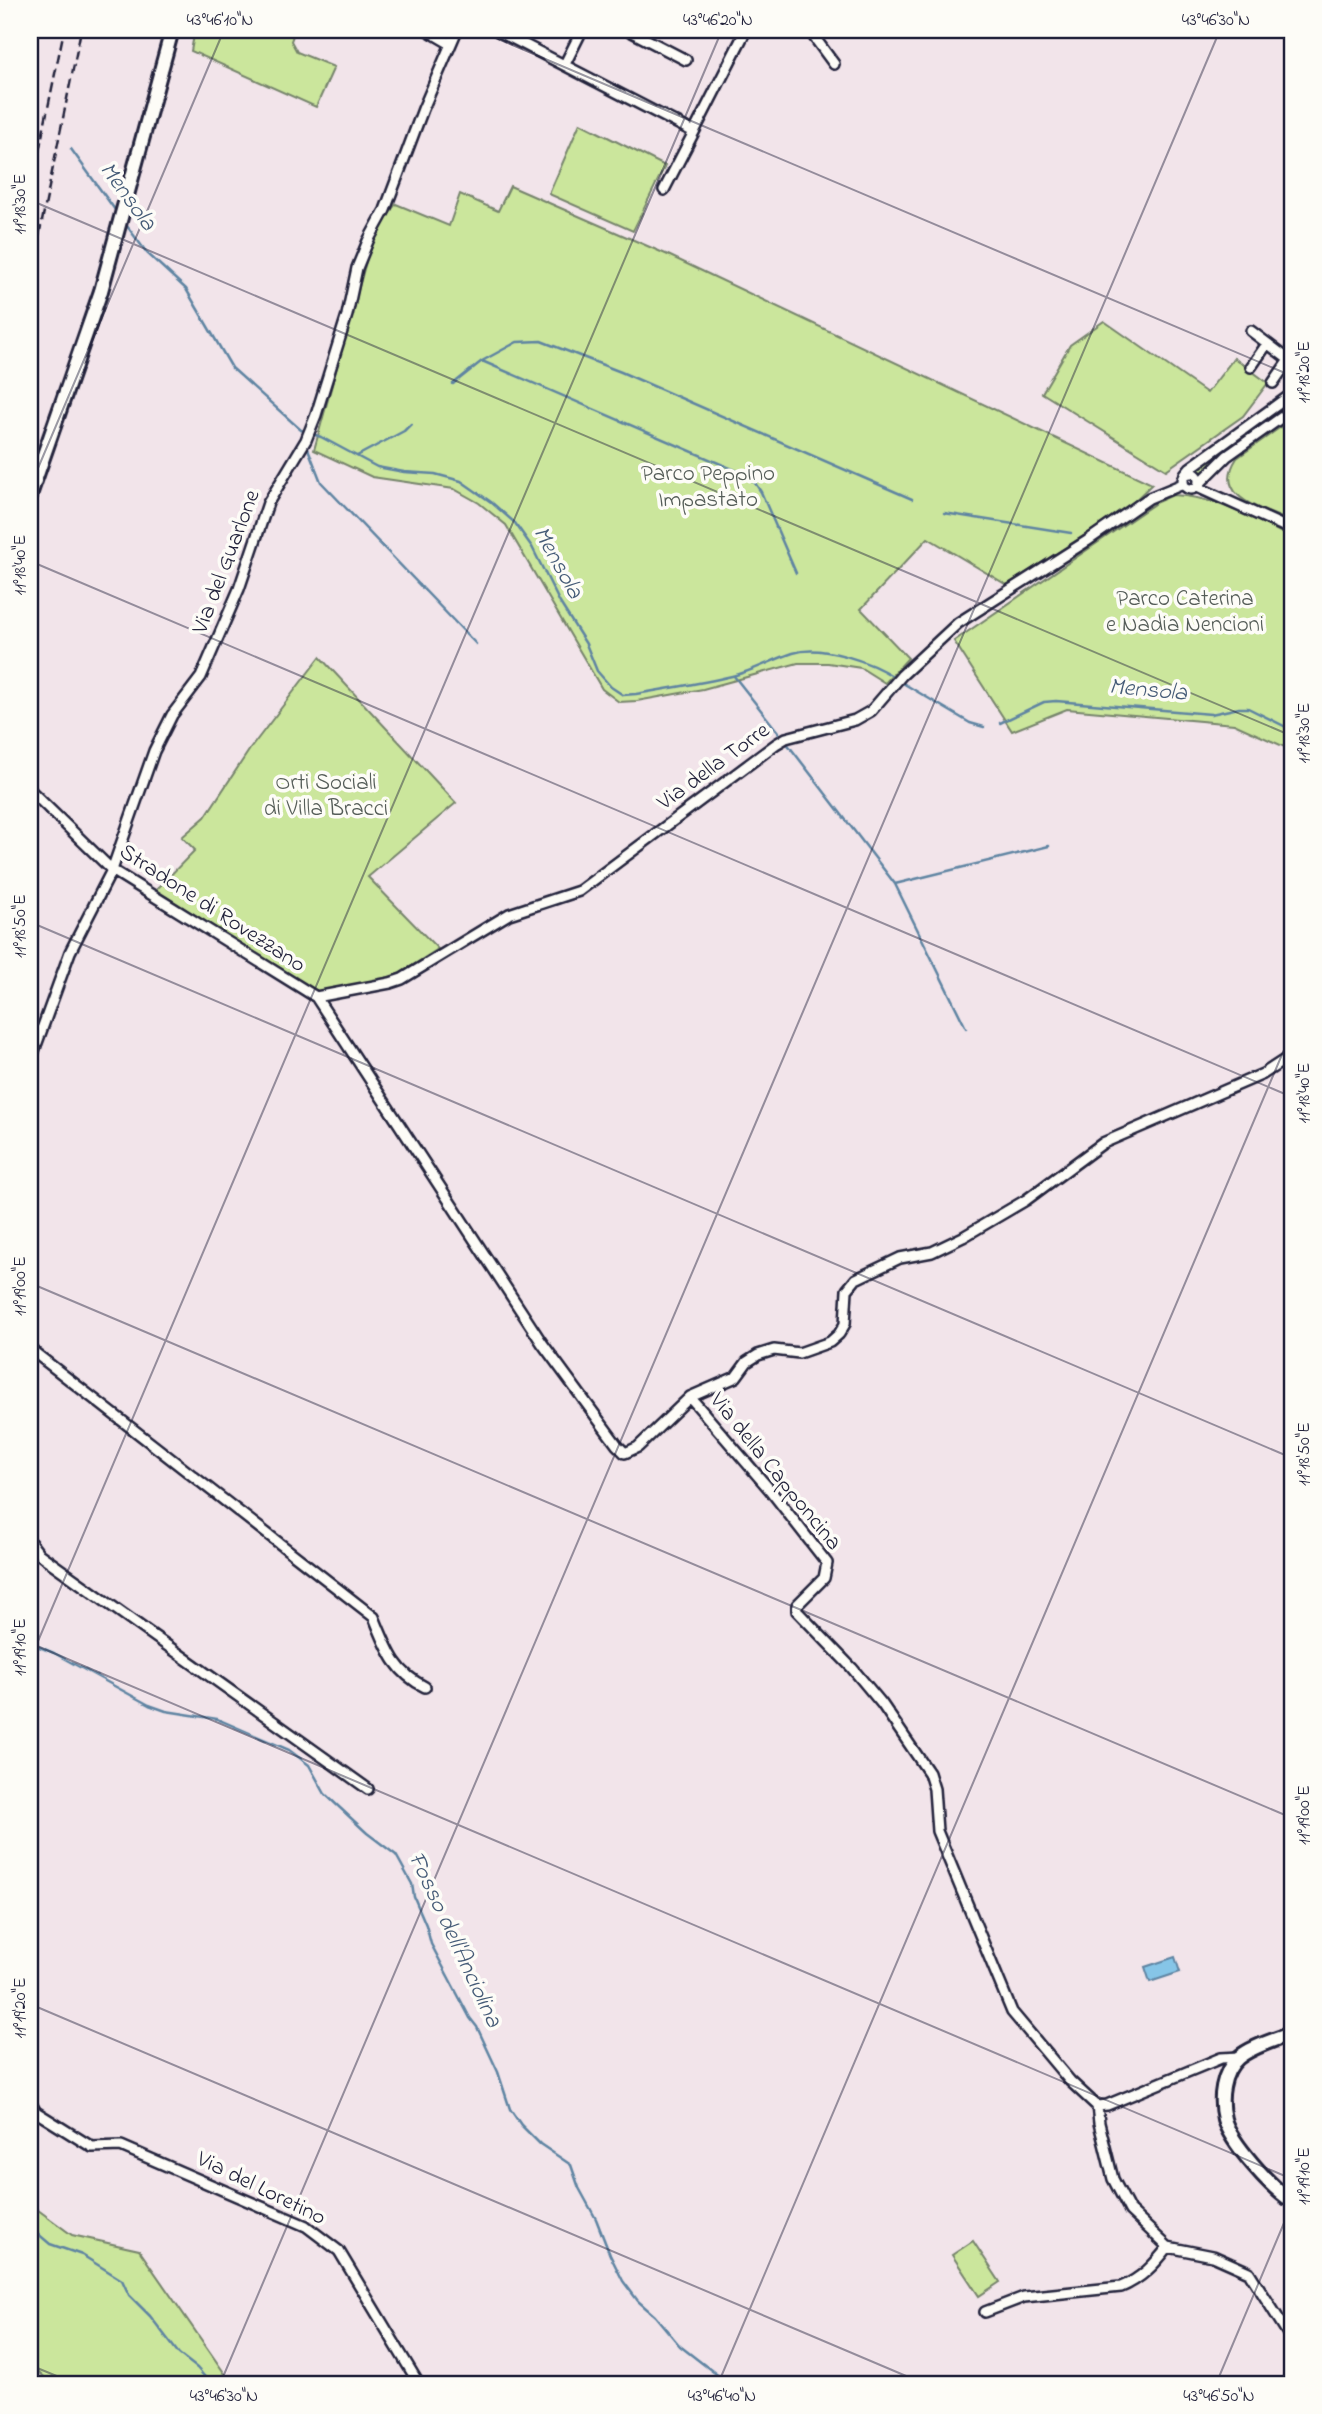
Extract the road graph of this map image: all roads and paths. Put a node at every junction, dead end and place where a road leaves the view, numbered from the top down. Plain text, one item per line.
1 (172, 30) edge
2 (427, 30) edge
3 (457, 30) edge
4 (496, 30) edge
5 (582, 30) edge
6 (628, 30) edge
7 (746, 30) edge
8 (809, 30) edge
9 (452, 44) junction
10 (686, 60) dead end
11 (565, 64) junction
12 (834, 64) dead end
13 (694, 132) junction
14 (664, 190) dead end
15 (1251, 331) dead end
16 (1267, 344) junction
17 (1290, 358) edge
18 (1251, 366) dead end
19 (1273, 383) dead end
20 (1292, 394) edge
21 (1292, 410) edge
22 (1184, 479) junction
23 (1198, 485) junction
24 (30, 495) edge
25 (1292, 530) edge
26 (30, 790) edge
27 (112, 870) junction
28 (316, 997) junction
29 (1292, 1055) edge
30 (30, 1062) edge
31 (30, 1349) edge
32 (690, 1397) junction
33 (30, 1542) edge
34 (425, 1687) dead end
35 (368, 1789) dead end
36 (1292, 2033) edge
37 (1239, 2057) junction
38 (30, 2102) edge
39 (1097, 2106) junction
40 (1292, 2202) edge
41 (1168, 2247) junction
42 (985, 2312) dead end
43 (1292, 2340) edge
44 (1292, 2373) edge
45 (419, 2384) edge
46 (1286, 2384) edge

1 - 24 street
2 - 9 street
3 - 9 street, Via del Guarlone
4 - 11 street
5 - 11 street
6 - 10 street
7 - 13 street
8 - 12 street
9 - 27 street, Via del Guarlone
11 - 13 street
13 - 14 street
15 - 16 street
16 - 17 street
16 - 18 street
17 - 19 street
20 - 22 street, Via della Torre
21 - 23 street
22 - 23 street
22 - 23 street
22 - 28 street, Via della Torre
23 - 25 street
26 - 27 street, Stradone di Rovezzano
27 - 28 street, Stradone di Rovezzano
27 - 30 street, Via del Guarlone
28 - 32 street, Via della Capponcina
29 - 32 street
31 - 34 street
32 - 39 street, Via della Capponcina
33 - 35 street
36 - 37 street
37 - 39 street
37 - 40 street
38 - 45 street, Via del Loretino
39 - 41 street
41 - 42 street
41 - 43 street
44 - 46 street

